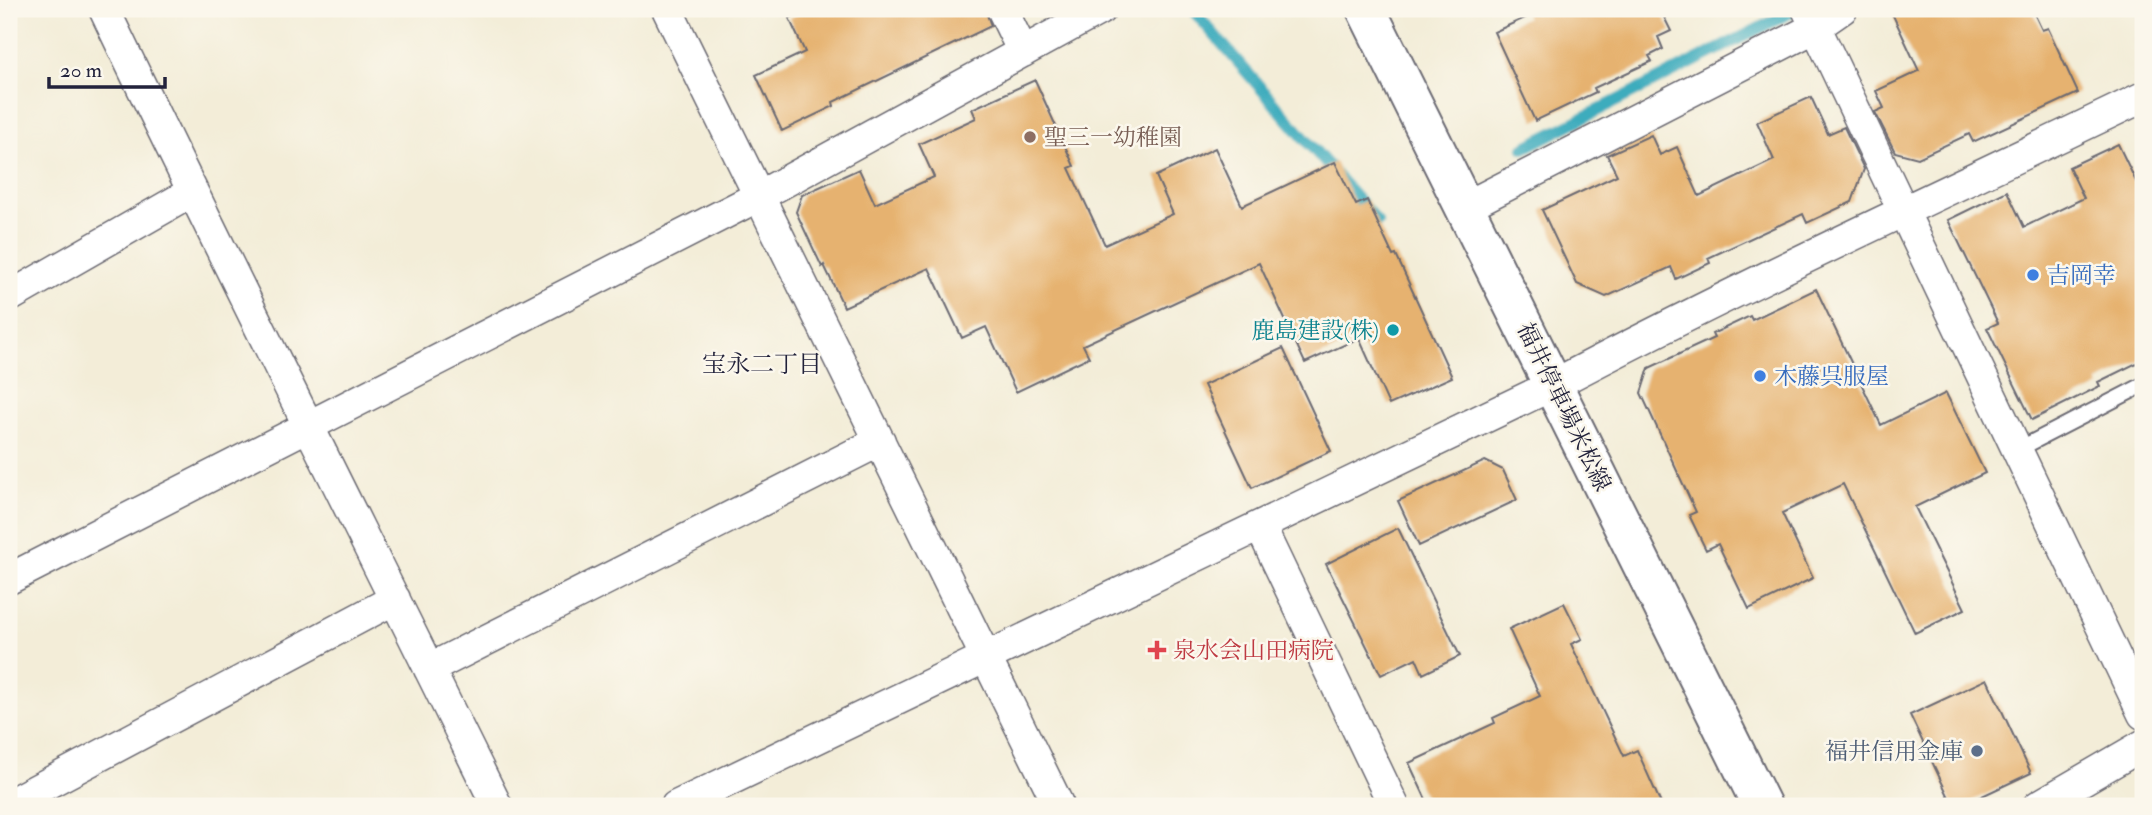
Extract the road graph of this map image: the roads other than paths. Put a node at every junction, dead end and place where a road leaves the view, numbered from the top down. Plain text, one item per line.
1 (104, 9) edge
2 (667, 9) edge
3 (1002, 9) edge
4 (1101, 9) edge
5 (1366, 9) edge
6 (1842, 9) edge
7 (1811, 18) edge
8 (1023, 52) junction
9 (2143, 97) edge
10 (192, 192) junction
11 (759, 195) junction
12 (1465, 207) junction
13 (1903, 212) junction
14 (9, 297) edge
15 (1553, 385) junction
16 (2143, 385) edge
17 (310, 426) junction
18 (880, 441) junction
19 (2017, 450) junction
20 (1260, 526) junction
21 (9, 579) edge
22 (395, 599) junction
23 (987, 657) junction
24 (429, 669) junction
25 (2143, 714) edge
26 (2143, 745) edge
27 (723, 796) edge
28 (9, 804) edge
29 (496, 806) edge
30 (676, 806) edge
31 (1059, 806) edge
32 (1394, 806) edge
33 (1762, 806) edge
34 (2038, 806) edge

1 - 10 street
2 - 11 street
3 - 8 street
4 - 8 street
5 - 12 main road, 福井停車場米松線
6 - 7 street
7 - 12 street
7 - 13 street
8 - 11 street
9 - 13 street
10 - 14 street
10 - 17 street
11 - 17 street
11 - 18 street
12 - 15 main road, 福井停車場米松線
13 - 15 street
13 - 19 street
15 - 20 street
15 - 33 main road, 福井停車場米松線
16 - 19 lane
17 - 21 street
17 - 22 street
18 - 23 street
18 - 24 street
19 - 25 street
20 - 23 street
20 - 32 street
22 - 24 street
22 - 28 street
23 - 27 street
23 - 31 street
24 - 29 street
26 - 34 street
27 - 30 street

